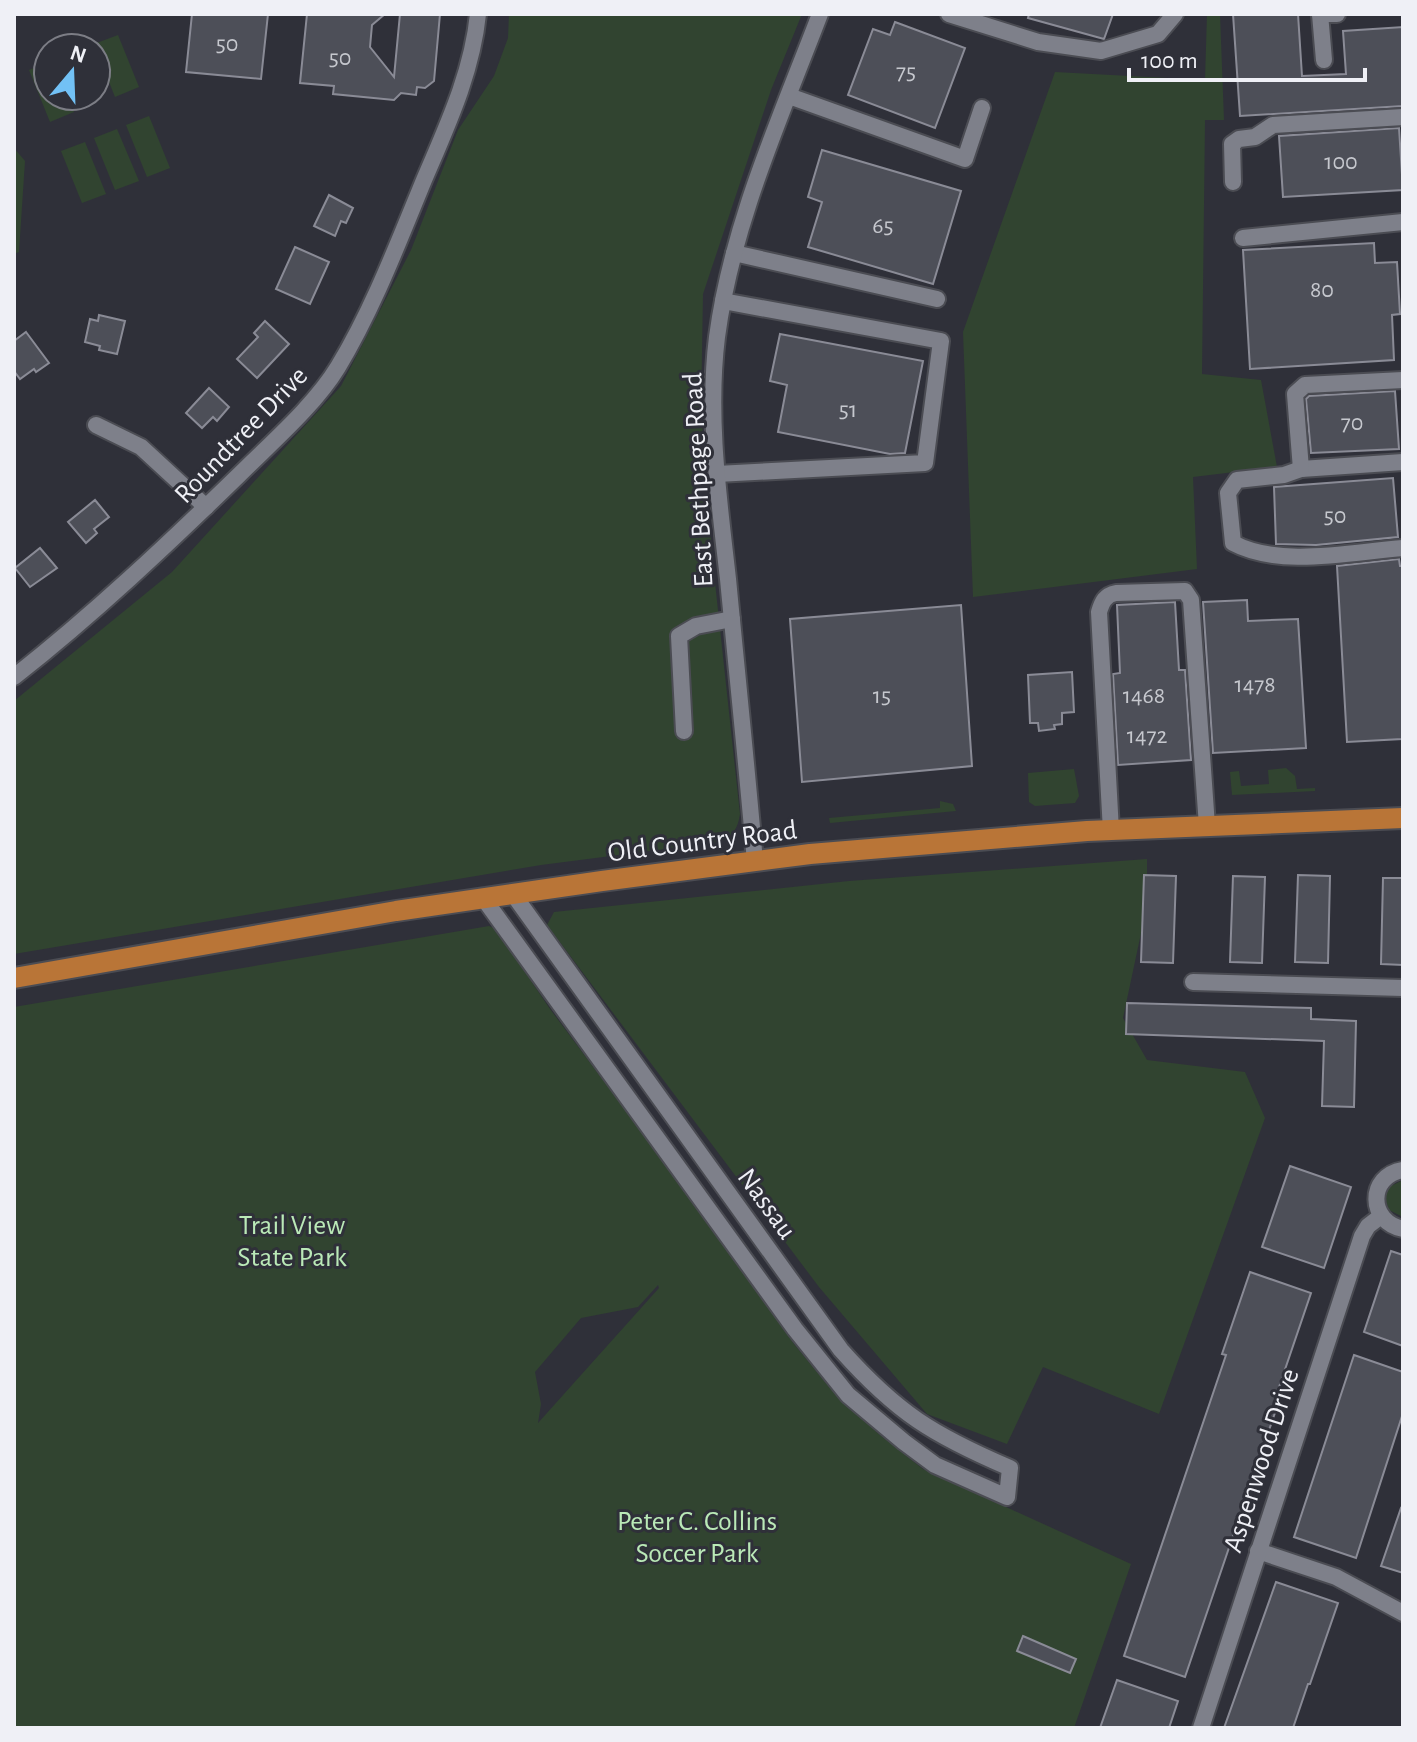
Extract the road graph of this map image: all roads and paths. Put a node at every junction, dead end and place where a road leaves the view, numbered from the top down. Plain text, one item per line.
1 (478, 14) edge
2 (820, 14) edge
3 (949, 14) edge
4 (1175, 14) edge
5 (1320, 14) edge
6 (1337, 14) edge
7 (1324, 60) dead end
8 (789, 96) junction
9 (982, 108) dead end
10 (1403, 117) edge
11 (1233, 182) dead end
12 (1403, 222) edge
13 (1243, 238) dead end
14 (734, 253) junction
15 (937, 299) dead end
16 (723, 301) junction
17 (1403, 380) edge
18 (96, 425) dead end
19 (1403, 462) edge
20 (1301, 469) junction
21 (717, 474) junction
22 (206, 507) junction
23 (1403, 548) edge
24 (732, 619) junction
25 (14, 677) edge
26 (684, 731) dead end
27 (1403, 818) edge
28 (1207, 826) junction
29 (1111, 831) junction
30 (755, 862) junction
31 (513, 894) junction
32 (484, 899) junction
33 (14, 978) edge
34 (1193, 982) dead end
35 (1403, 988) edge
36 (1403, 1170) edge
37 (1381, 1216) junction
38 (1403, 1229) edge
39 (1258, 1551) junction
40 (1403, 1613) edge
41 (1201, 1728) edge

1 - 22 street, Roundtree Drive
2 - 8 street, East Bethpage Road
3 - 4 street
5 - 6 street
5 - 7 street
8 - 9 street
8 - 14 street, East Bethpage Road
10 - 11 street
12 - 13 street
14 - 15 street
14 - 16 street, East Bethpage Road
16 - 21 street, East Bethpage Road
16 - 21 street
17 - 20 street
18 - 22 street
19 - 20 street
20 - 23 street
21 - 24 street, East Bethpage Road
22 - 25 street, Roundtree Drive
24 - 26 street
24 - 30 street, East Bethpage Road
27 - 28 main road, Old Country Road
28 - 29 main road, Old Country Road
28 - 29 street
29 - 30 main road, Old Country Road
30 - 31 main road, Old Country Road
31 - 32 main road, Old Country Road
31 - 32 street, Nassau
32 - 33 main road, Old Country Road
34 - 35 street
36 - 37 street
37 - 38 street
37 - 39 street, Aspenwood Drive
39 - 40 street
39 - 41 street, Aspenwood Drive

